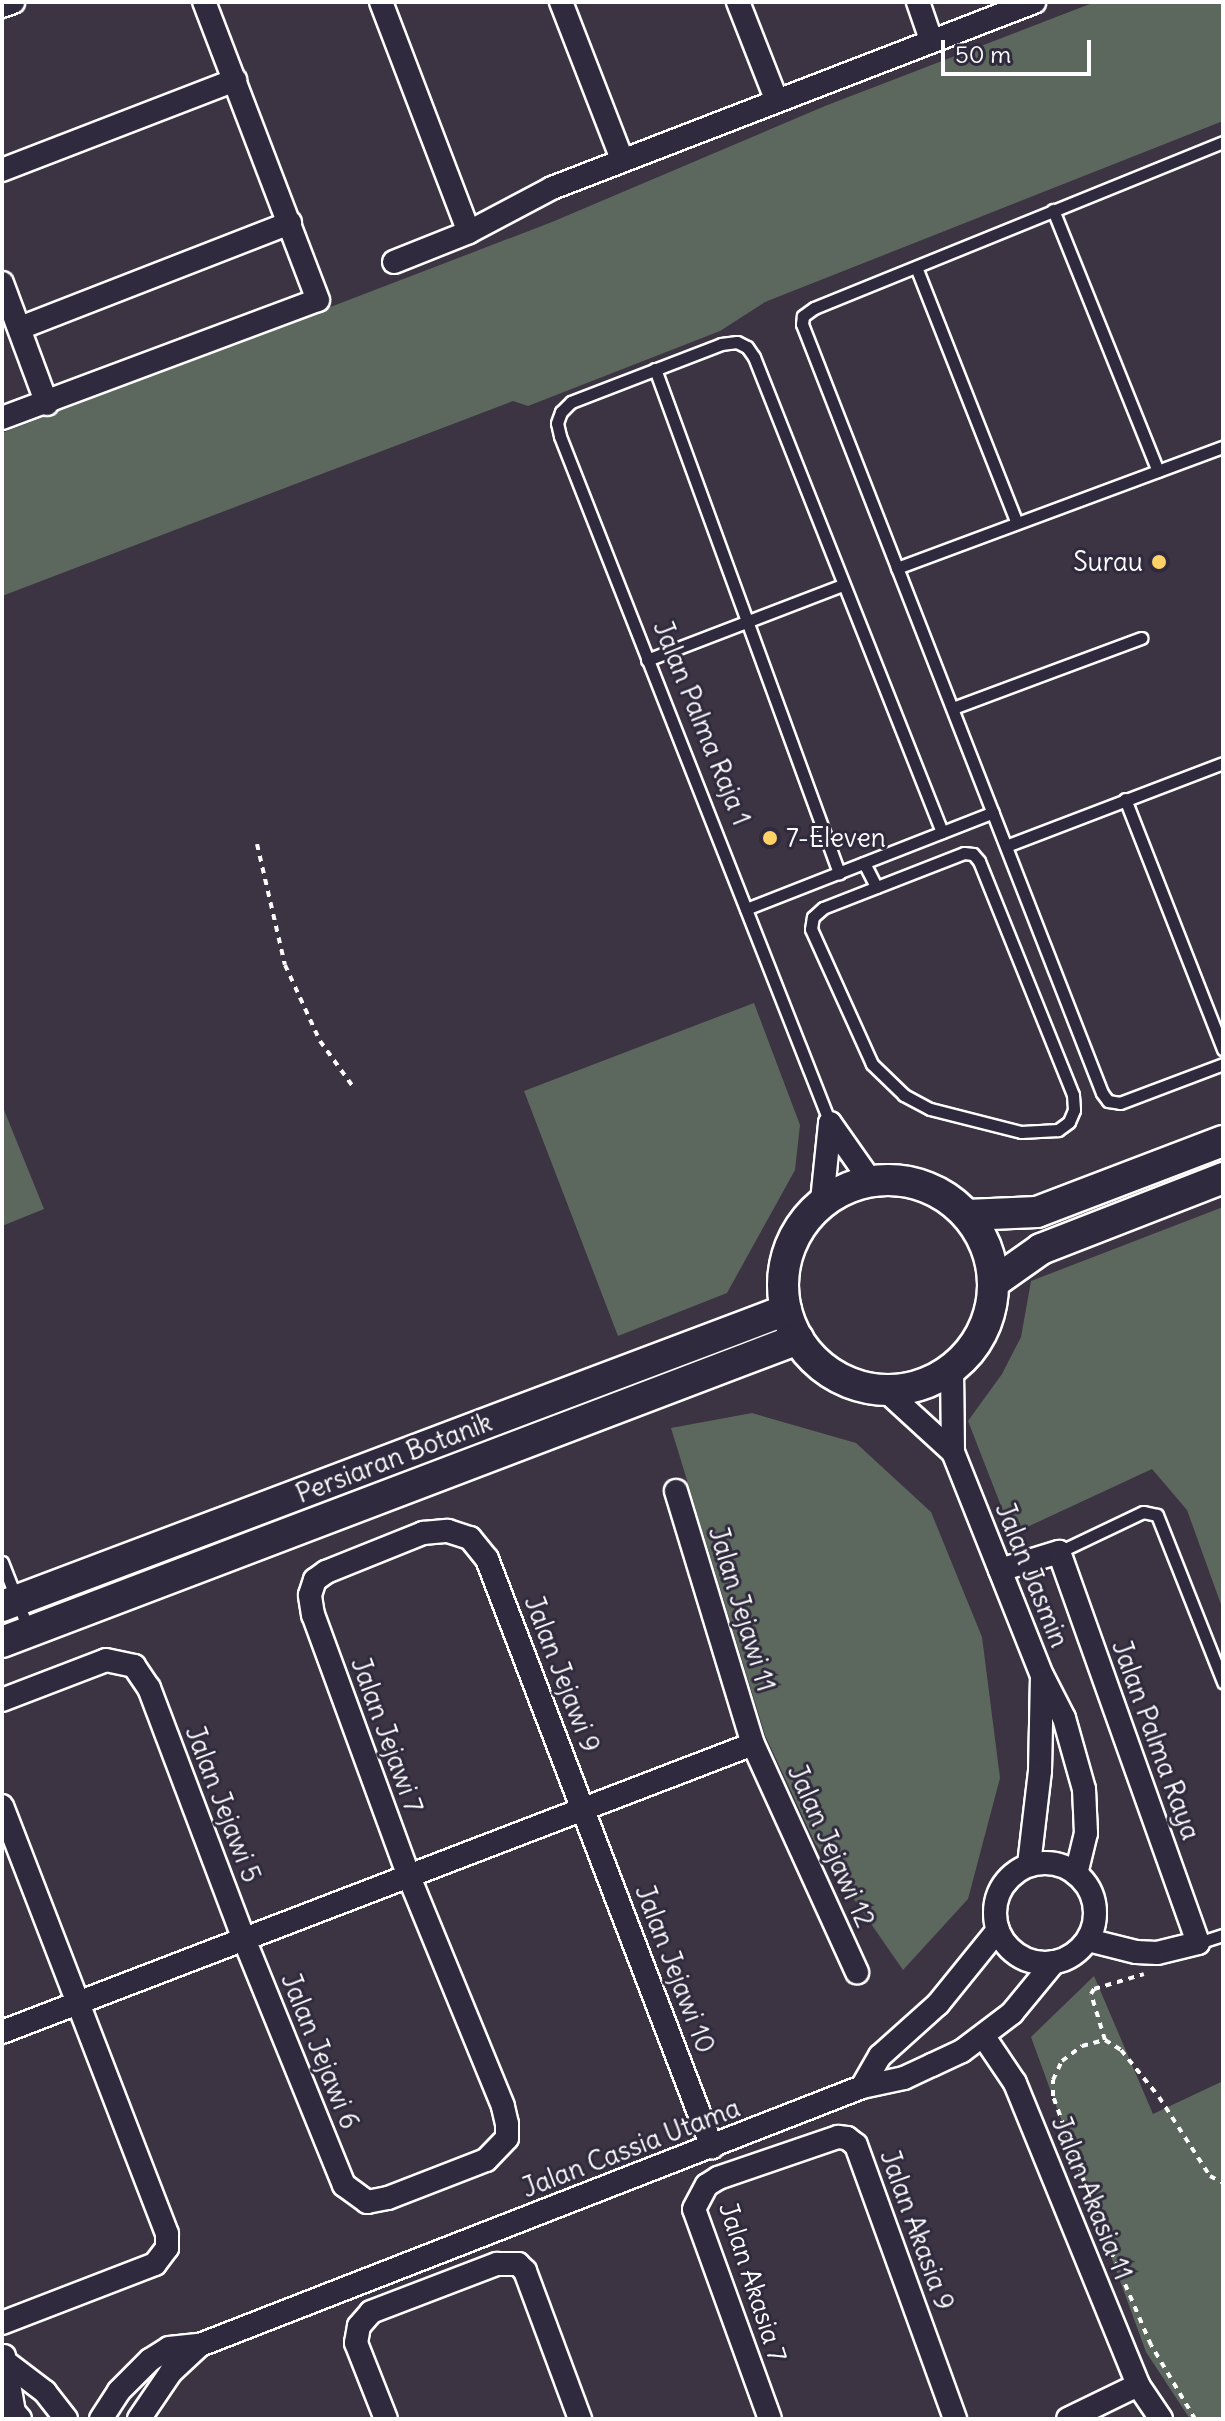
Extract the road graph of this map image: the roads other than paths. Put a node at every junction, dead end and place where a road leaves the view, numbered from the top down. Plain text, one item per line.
1 (13, 2) edge
2 (204, 2) edge
3 (381, 2) edge
4 (561, 2) edge
5 (738, 2) edge
6 (918, 2) edge
7 (1034, 2) edge
8 (2, 6) edge
9 (931, 39) junction
10 (235, 80) junction
11 (776, 99) junction
12 (1223, 142) edge
13 (622, 159) junction
14 (2, 170) edge
15 (1053, 210) junction
16 (290, 223) junction
17 (469, 232) junction
18 (394, 262) dead end
19 (916, 267) junction
20 (2, 283) edge
21 (20, 328) junction
22 (655, 369) junction
23 (47, 404) junction
24 (2, 418) edge
25 (1223, 447) edge
26 (1158, 471) junction
27 (1017, 523) junction
28 (897, 568) junction
29 (842, 585) junction
30 (746, 621) junction
31 (1141, 638) dead end
32 (647, 660) junction
33 (953, 708) junction
34 (1223, 763) edge
35 (1125, 799) junction
36 (993, 812) junction
37 (942, 832) junction
38 (1006, 846) junction
39 (864, 863) junction
40 (839, 873) junction
41 (876, 887) junction
42 (746, 909) junction
43 (1223, 1049) edge
44 (1223, 1064) edge
45 (830, 1123) junction
46 (1223, 1141) edge
47 (1223, 1178) edge
48 (870, 1180) junction
49 (822, 1201) junction
50 (967, 1215) junction
51 (993, 1283) junction
52 (786, 1310) junction
53 (798, 1339) junction
54 (952, 1368) junction
55 (885, 1390) junction
56 (953, 1452) junction
57 (676, 1491) dead end
58 (1059, 1552) junction
59 (2, 1562) edge
60 (1000, 1570) junction
61 (9, 1603) edge
62 (313, 1615) joint
63 (16, 1637) edge
64 (1042, 1676) junction
65 (1223, 1682) edge
66 (2, 1700) edge
67 (753, 1744) junction
68 (2, 1806) edge
69 (585, 1810) junction
70 (1029, 1865) junction
71 (408, 1874) junction
72 (1076, 1874) junction
73 (998, 1930) junction
74 (1223, 1935) edge
75 (244, 1939) junction
76 (1088, 1940) junction
77 (1188, 1946) junction
78 (1054, 1962) junction
79 (857, 1972) dead end
80 (76, 2004) junction
81 (2, 2032) edge
82 (984, 2037) junction
83 (862, 2087) junction
84 (712, 2147) junction
85 (771, 2159) joint
86 (344, 2185) joint
87 (2, 2323) edge
88 (200, 2345) junction
89 (4, 2357) edge
90 (1138, 2385) junction
91 (20, 2419) edge
92 (66, 2419) edge
93 (101, 2419) edge
94 (139, 2419) edge
95 (386, 2419) edge
96 (580, 2419) edge
97 (770, 2419) edge
98 (955, 2419) edge
99 (1068, 2419) edge
100 (1161, 2419) edge

1 - 8 street
2 - 10 street
3 - 17 street
4 - 13 street
5 - 11 street
6 - 9 street
7 - 9 street
9 - 11 street
10 - 14 street
10 - 16 street
11 - 13 street
12 - 15 lane
13 - 17 street
15 - 19 lane
15 - 26 lane
16 - 21 street
16 - 23 street
17 - 18 street
19 - 27 lane
19 - 28 lane
20 - 21 street
21 - 23 street
22 - 29 lane
22 - 30 lane
22 - 32 lane, Jalan Palma Raja 1
23 - 24 street
25 - 26 lane
26 - 27 lane
27 - 28 lane
28 - 33 lane
29 - 30 lane
29 - 37 lane
30 - 32 lane
30 - 40 lane
31 - 33 lane
32 - 42 lane, Jalan Palma Raja 1
33 - 36 lane
34 - 35 lane
35 - 38 lane
35 - 43 lane
36 - 37 lane
36 - 38 lane
37 - 39 lane
38 - 44 lane
39 - 40 lane
39 - 41 lane
40 - 42 lane
41 - 41 lane
42 - 45 lane, Jalan Palma Raja 1
45 - 48 street
45 - 49 street, Jalan Palma Raja 1
46 - 50 main road
47 - 51 main road
48 - 49 main road
48 - 50 main road
49 - 52 main road
50 - 51 main road
51 - 54 main road
52 - 53 main road
52 - 61 main road, Persiaran Botanik
53 - 55 main road
53 - 63 main road
54 - 55 main road
54 - 56 street, Jalan Jasmin
55 - 56 street, Jalan Jasmin
56 - 60 street, Jalan Jasmin
57 - 67 street, Jalan Jejawi 11
58 - 60 street
58 - 65 lane
58 - 77 street, Jalan Palma Raya
59 - 61 lane
60 - 64 street, Jalan Jasmin
61 - 63 lane
62 - 69 street, Jalan Jejawi 9
62 - 71 street, Jalan Jejawi 7
64 - 70 street, Jalan Jasmin
64 - 72 street
66 - 75 street, Jalan Jejawi 5
67 - 69 street
67 - 79 street, Jalan Jejawi 12
68 - 80 street
69 - 71 street
69 - 84 street, Jalan Jejawi 10
70 - 72 street
70 - 73 street
71 - 75 street
71 - 86 street, Jalan Jejawi 7
72 - 76 street
73 - 78 street
73 - 83 street
74 - 77 lane
75 - 80 street
75 - 86 street, Jalan Jejawi 6
76 - 77 street
76 - 78 street
78 - 82 street, Jalan Cassia Utama
80 - 81 street
80 - 87 street
82 - 83 street, Jalan Cassia Utama
82 - 90 street, Jalan Akasia 11
83 - 84 street, Jalan Cassia Utama
84 - 88 street, Jalan Cassia Utama
85 - 97 street, Jalan Akasia 7
85 - 98 street, Jalan Akasia 9
88 - 93 street, Jalan Cassia Utama
88 - 94 street, Jalan Cassia Utama
89 - 91 street
89 - 92 street
90 - 99 street
90 - 100 street, Jalan Akasia 11
95 - 96 street

